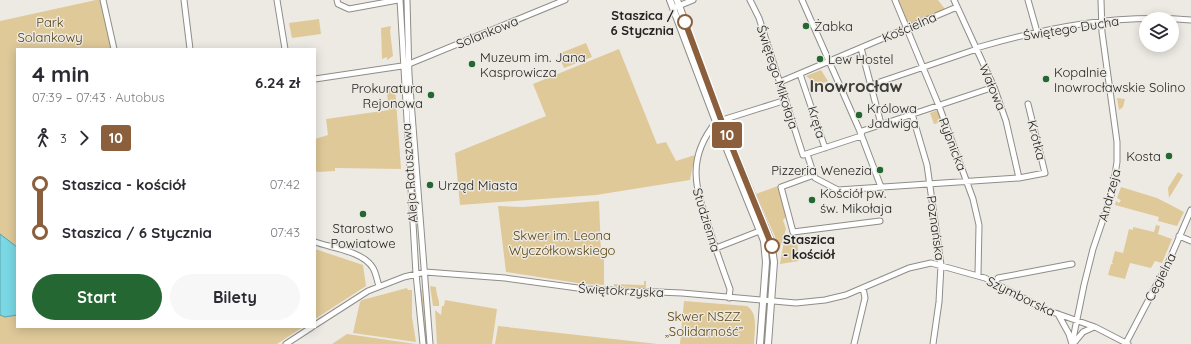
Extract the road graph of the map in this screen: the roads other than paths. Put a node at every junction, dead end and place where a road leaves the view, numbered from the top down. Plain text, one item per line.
1 (103, 0) edge
2 (184, 0) edge
3 (277, 0) edge
4 (338, 0) edge
5 (399, 0) edge
6 (407, 0) edge
7 (565, 0) edge
8 (670, 0) edge
9 (693, 0) edge
10 (750, 0) edge
11 (802, 0) edge
12 (895, 0) edge
13 (954, 0) edge
14 (1028, 0) edge
15 (1101, 0) edge
16 (676, 5) edge
17 (957, 7) junction
18 (1101, 20) junction
19 (1191, 20) edge
20 (907, 27) junction
21 (1037, 32) junction
22 (114, 48) edge
23 (190, 48) edge
24 (285, 48) edge
25 (861, 48) junction
26 (976, 48) junction
27 (829, 62) junction
28 (409, 64) junction
29 (402, 66) junction
30 (924, 67) junction
31 (800, 74) junction
32 (316, 79) edge
33 (780, 82) junction
34 (871, 85) junction
35 (994, 87) junction
36 (786, 100) junction
37 (1028, 104) dead end
38 (939, 106) junction
39 (912, 114) junction
40 (719, 121) junction
41 (881, 124) junction
42 (861, 136) junction
43 (825, 148) junction
44 (805, 154) junction
45 (814, 175) junction
46 (1019, 178) junction
47 (968, 182) junction
48 (930, 184) junction
49 (881, 187) junction
50 (418, 206) junction
51 (412, 207) junction
52 (1191, 210) edge
53 (880, 221) dead end
54 (757, 232) dead end
55 (1179, 236) junction
56 (1191, 241) edge
57 (316, 242) edge
58 (716, 248) junction
59 (1072, 264) dead end
60 (941, 265) junction
61 (425, 272) junction
62 (416, 274) junction
63 (978, 275) junction
64 (995, 282) junction
65 (379, 286) junction
66 (863, 288) junction
67 (729, 298) junction
68 (763, 301) junction
69 (771, 302) junction
70 (1058, 314) junction
71 (1077, 321) junction
72 (316, 324) edge
73 (1095, 327) junction
74 (310, 328) edge
75 (1127, 343) edge
76 (286, 344) edge
77 (423, 344) edge
78 (430, 344) edge
79 (760, 344) edge
80 (768, 344) edge
81 (854, 344) edge
82 (933, 344) edge
83 (1072, 344) edge

1 - 22 street
2 - 23 street
3 - 24 street
4 - 5 street
5 - 29 street, Aleja Ratuszowa
6 - 28 street, Aleja Ratuszowa
7 - 28 street, Solankowa
8 - 16 main road
9 - 16 street
10 - 33 street, Świętego Mikołaja
11 - 27 street
12 - 20 street, Rybnicka
13 - 17 street, Wałowa
14 - 21 street
15 - 18 street, Andrzeja
16 - 40 main road
17 - 20 street, Kościelna
17 - 26 street, Wałowa
18 - 19 street, Świętego Ducha
18 - 21 street, Świętego Ducha
18 - 71 street, Andrzeja
20 - 25 street, Kościelna
20 - 30 street, Rybnicka
21 - 26 street, Świętego Ducha
25 - 27 street, Kościelna
25 - 34 street
26 - 30 street, Świętego Ducha
26 - 35 street, Wałowa
27 - 31 street, Kościelna
27 - 42 street
28 - 50 street, Aleja Ratuszowa
29 - 32 street
29 - 51 street, Aleja Ratuszowa
30 - 34 street, Świętego Ducha
30 - 38 street, Rybnicka
31 - 33 street, Kościelna
31 - 43 street, Kręta
33 - 36 street, Świętego Mikołaja
34 - 41 street
35 - 38 street
35 - 46 street, Wałowa
36 - 40 street
36 - 44 street, Świętego Mikołaja
37 - 46 street, Krótka
38 - 39 street
38 - 47 street, Rybnicka
39 - 41 street
39 - 48 street, Poznańska
40 - 58 street, Studzienna
40 - 68 main road
40 - 69 main road
41 - 42 street
42 - 43 street
42 - 49 street
43 - 44 street
44 - 45 street, Świętego Mikołaja
45 - 49 street
45 - 53 street
46 - 47 street
47 - 48 street
47 - 63 street, Rybnicka
48 - 49 street
48 - 60 street, Poznańska
50 - 51 street
50 - 61 street, Aleja Ratuszowa
51 - 62 street, Aleja Ratuszowa
52 - 55 street, Cegielna
54 - 58 street
55 - 56 street
55 - 75 street, Cegielna
57 - 65 street
58 - 67 street, Studzienna
59 - 64 street
60 - 63 street, Szymborska
60 - 66 street, Świętokrzyska
60 - 82 street, Poznańska
61 - 62 street, Świętokrzyska
61 - 67 street, Świętokrzyska
61 - 78 street, Aleja Ratuszowa
62 - 65 street, Świętokrzyska
62 - 77 street, Aleja Ratuszowa
63 - 64 street, Szymborska
64 - 70 street, Szymborska
65 - 72 street, Świętokrzyska
66 - 69 street, Świętokrzyska
66 - 81 street
67 - 68 street, Świętokrzyska
68 - 69 street, Świętokrzyska
68 - 79 main road
69 - 80 main road
70 - 71 street, Szymborska
70 - 83 street
71 - 73 street, Szymborska
71 - 83 street
73 - 75 street, Szymborska
73 - 83 street
74 - 76 street

